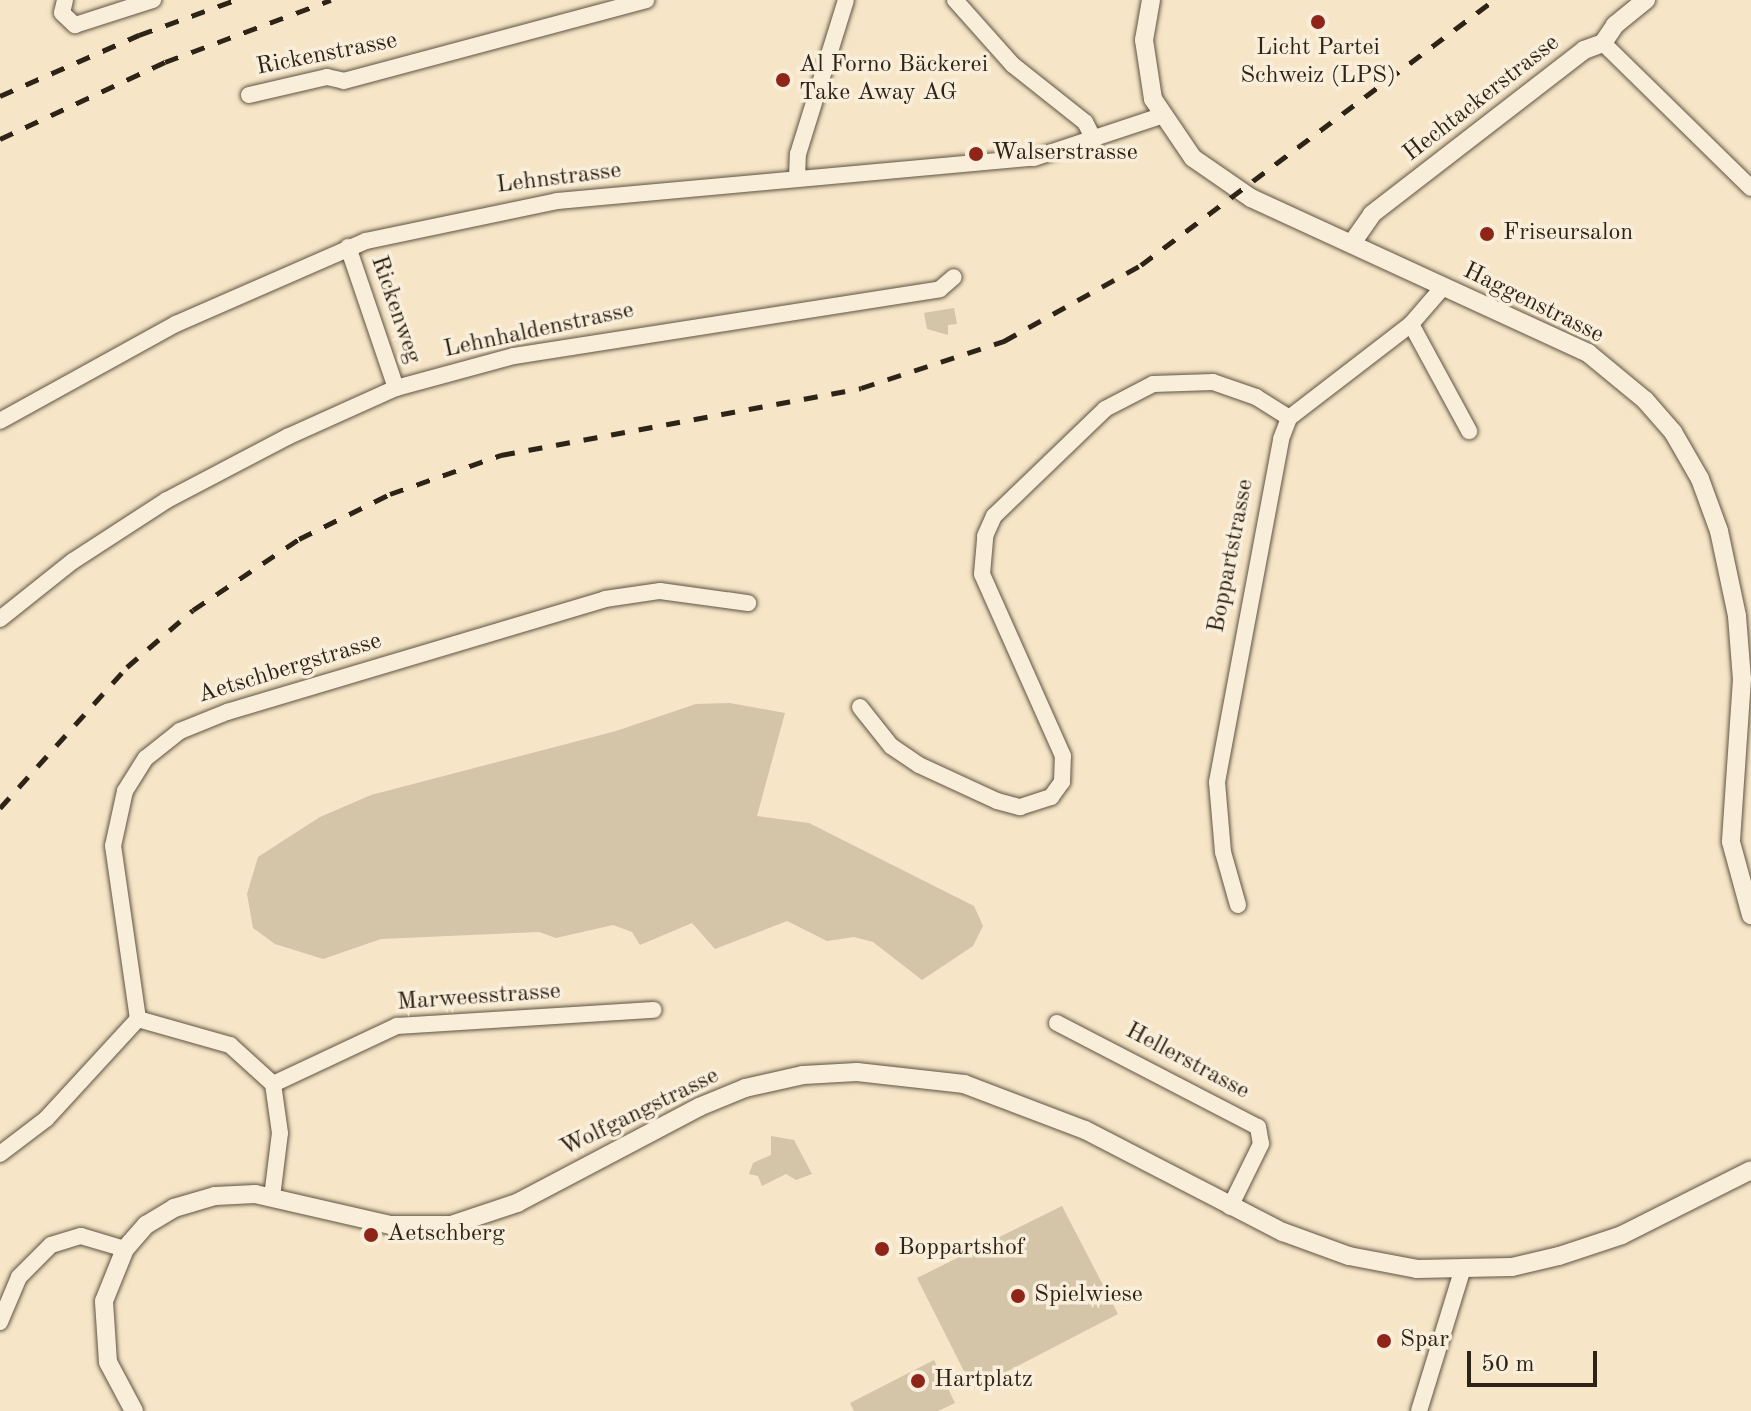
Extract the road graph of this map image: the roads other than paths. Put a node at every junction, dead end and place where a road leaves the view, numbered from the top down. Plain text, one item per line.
1 (65, 0) edge
2 (153, 0) edge
3 (646, 0) edge
4 (846, 0) edge
5 (955, 0) edge
6 (1151, 0) edge
7 (1646, 0) edge
8 (1603, 43) junction
9 (249, 95) dead end
10 (1161, 116) junction
11 (1094, 140) junction
12 (797, 179) junction
13 (1751, 188) edge
14 (1352, 243) junction
15 (348, 247) junction
16 (954, 277) dead end
17 (1443, 287) junction
18 (1411, 324) junction
19 (396, 388) junction
20 (1289, 418) junction
21 (0, 421) edge
22 (1469, 431) dead end
23 (748, 603) dead end
24 (0, 619) edge
25 (1746, 679) edge
26 (860, 707) dead end
27 (1238, 905) dead end
28 (1751, 915) edge
29 (654, 1010) dead end
30 (138, 1019) junction
31 (1057, 1023) dead end
32 (273, 1084) junction
33 (0, 1154) edge
34 (1751, 1170) edge
35 (272, 1197) junction
36 (1230, 1207) junction
37 (125, 1249) junction
38 (1462, 1271) junction
39 (0, 1322) edge
40 (134, 1411) edge
41 (1419, 1411) edge

1 - 2 street
3 - 9 street, Rickenstrasse
4 - 12 street
5 - 11 street
6 - 10 street, Haggenstrasse
7 - 8 street, Hechtackerstrasse
8 - 13 street
8 - 14 street, Hechtackerstrasse
10 - 11 street, Lehnstrasse
10 - 14 street, Haggenstrasse
11 - 12 street, Lehnstrasse
12 - 15 street, Lehnstrasse
14 - 17 street, Haggenstrasse
15 - 19 street, Rickenweg
15 - 21 street, Lehnstrasse
16 - 19 street, Lehnhaldenstrasse
17 - 18 street
17 - 25 street, Haggenstrasse
18 - 20 street
18 - 22 street
19 - 24 street, Lehnhaldenstrasse
20 - 26 street
20 - 27 street, Boppartstrasse
23 - 30 street, Aetschbergstrasse
25 - 28 street, Haggenstrasse
29 - 32 street, Marweesstrasse
30 - 32 street
30 - 33 street
31 - 36 street, Hellerstrasse
32 - 35 street
34 - 38 street, Wolfgangstrasse
35 - 36 street, Wolfgangstrasse
35 - 37 street, Wolfgangstrasse
36 - 38 street, Wolfgangstrasse
37 - 39 street
37 - 40 street, Wolfgangstrasse
38 - 41 street

